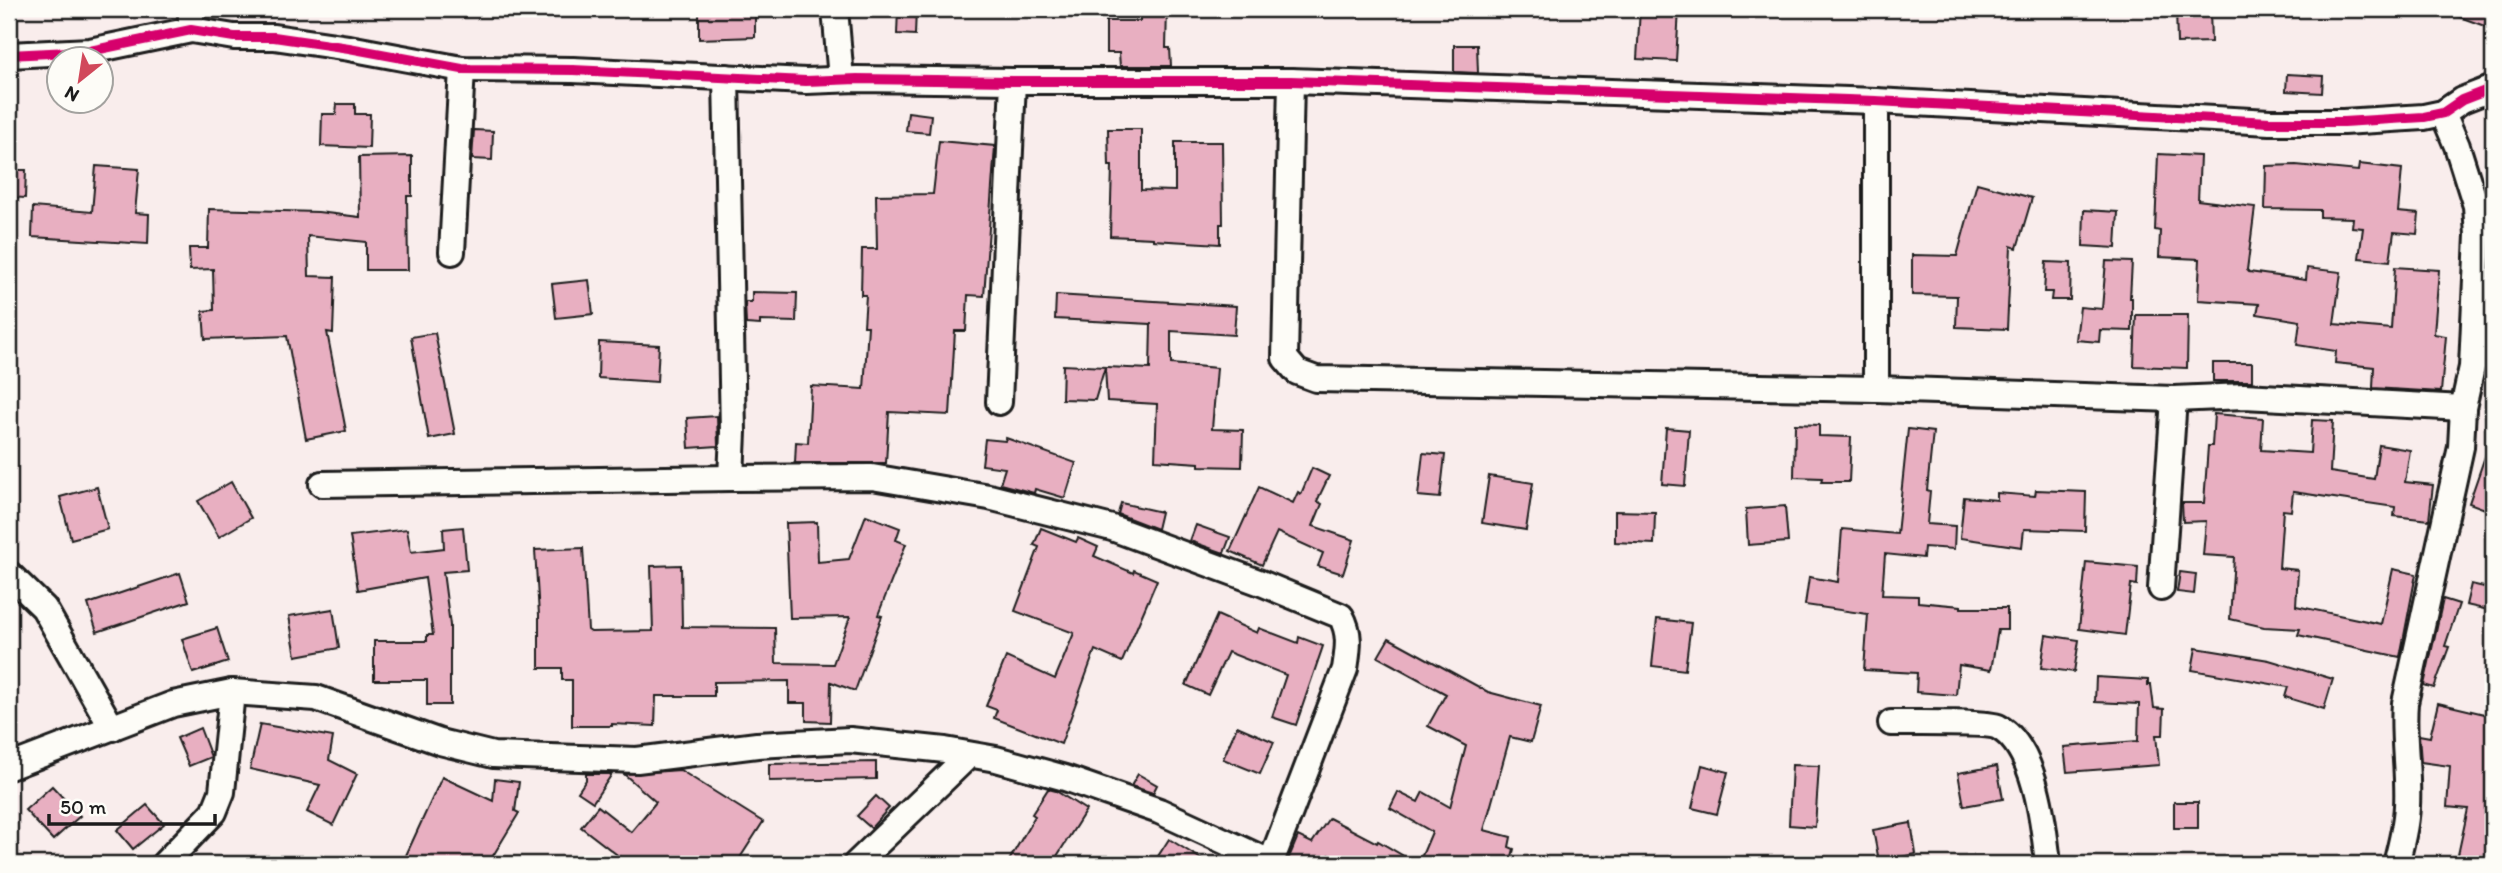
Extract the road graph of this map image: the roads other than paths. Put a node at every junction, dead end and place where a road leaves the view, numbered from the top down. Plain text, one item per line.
1 (835, 9) edge
2 (191, 20) edge
3 (9, 55) edge
4 (462, 69) junction
5 (726, 78) junction
6 (841, 79) junction
7 (1013, 81) junction
8 (1291, 81) junction
9 (2493, 88) edge
10 (1876, 101) junction
11 (2443, 113) junction
12 (452, 252) dead end
13 (2483, 360) edge
14 (1875, 389) junction
15 (2174, 399) junction
16 (999, 402) dead end
17 (2463, 408) junction
18 (731, 478) junction
19 (322, 484) dead end
20 (9, 574) edge
21 (2161, 588) dead end
22 (232, 692) junction
23 (1891, 723) dead end
24 (112, 728) junction
25 (970, 755) junction
26 (9, 767) edge
27 (1232, 856) edge
28 (1273, 863) edge
29 (164, 864) edge
30 (856, 864) edge
31 (2048, 864) edge
32 (2396, 864) edge

1 - 6 street
2 - 3 street
2 - 4 street
4 - 5 street
4 - 12 street
5 - 6 street
5 - 18 street
6 - 7 street
7 - 8 street
7 - 16 street
8 - 10 street
8 - 14 street
9 - 11 street
10 - 11 street
10 - 14 street
11 - 13 street
13 - 17 street
14 - 15 street
15 - 17 street
15 - 21 street
17 - 32 street
18 - 19 street
18 - 28 street
20 - 24 street
22 - 24 street
22 - 25 street
22 - 29 street
23 - 31 street
24 - 26 street
25 - 27 street
25 - 30 street
27 - 28 street

